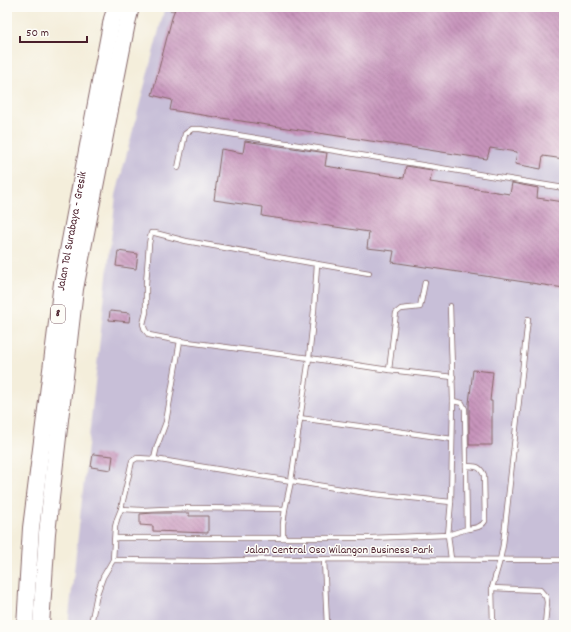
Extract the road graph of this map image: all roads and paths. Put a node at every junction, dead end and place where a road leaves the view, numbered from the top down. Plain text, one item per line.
1 (116, 7) edge
2 (131, 7) edge
3 (178, 168) dead end
4 (564, 188) edge
5 (317, 264) junction
6 (369, 273) dead end
7 (425, 282) dead end
8 (450, 306) dead end
9 (528, 319) dead end
10 (180, 341) junction
11 (309, 358) junction
12 (389, 370) junction
13 (453, 377) junction
14 (453, 401) junction
15 (299, 418) junction
16 (452, 439) junction
17 (154, 459) junction
18 (466, 466) junction
19 (291, 481) junction
20 (451, 502) junction
21 (121, 509) junction
22 (285, 509) junction
23 (467, 529) junction
24 (448, 535) junction
25 (115, 538) junction
26 (283, 538) junction
27 (324, 559) junction
28 (113, 560) junction
29 (451, 560) junction
30 (500, 560) junction
31 (564, 560) edge
32 (492, 588) junction
33 (91, 624) dead end
34 (25, 625) edge
35 (41, 625) edge
36 (327, 625) edge
37 (493, 625) edge
38 (545, 625) edge

1 - 34 highway, Jalan Tol Surabaya - Gresik / 8
2 - 35 highway, Jalan Tol Surabaya - Gresik / 8
3 - 4 lane
5 - 6 lane
5 - 10 lane
5 - 11 lane
7 - 12 lane
8 - 13 lane
9 - 30 lane
10 - 11 lane
10 - 17 lane
11 - 12 lane
11 - 15 lane
12 - 13 lane
13 - 14 lane
14 - 16 lane
14 - 18 lane
15 - 16 lane
15 - 19 lane
16 - 20 lane
17 - 19 lane
17 - 21 lane
18 - 23 lane
18 - 23 lane
19 - 20 lane
19 - 22 lane
20 - 24 lane
21 - 22 lane
21 - 25 lane
22 - 26 lane
23 - 24 lane
24 - 26 lane
24 - 29 lane
25 - 26 lane
25 - 28 lane
27 - 28 lane, Jalan Central Oso Wilangon Business Park
27 - 29 lane, Jalan Central Oso Wilangon Business Park
27 - 36 lane
28 - 33 lane
29 - 30 lane, Jalan Central Oso Wilangon Business Park
30 - 31 lane, Jalan Central Oso Wilangon Business Park
30 - 32 lane
32 - 37 lane
32 - 38 lane

